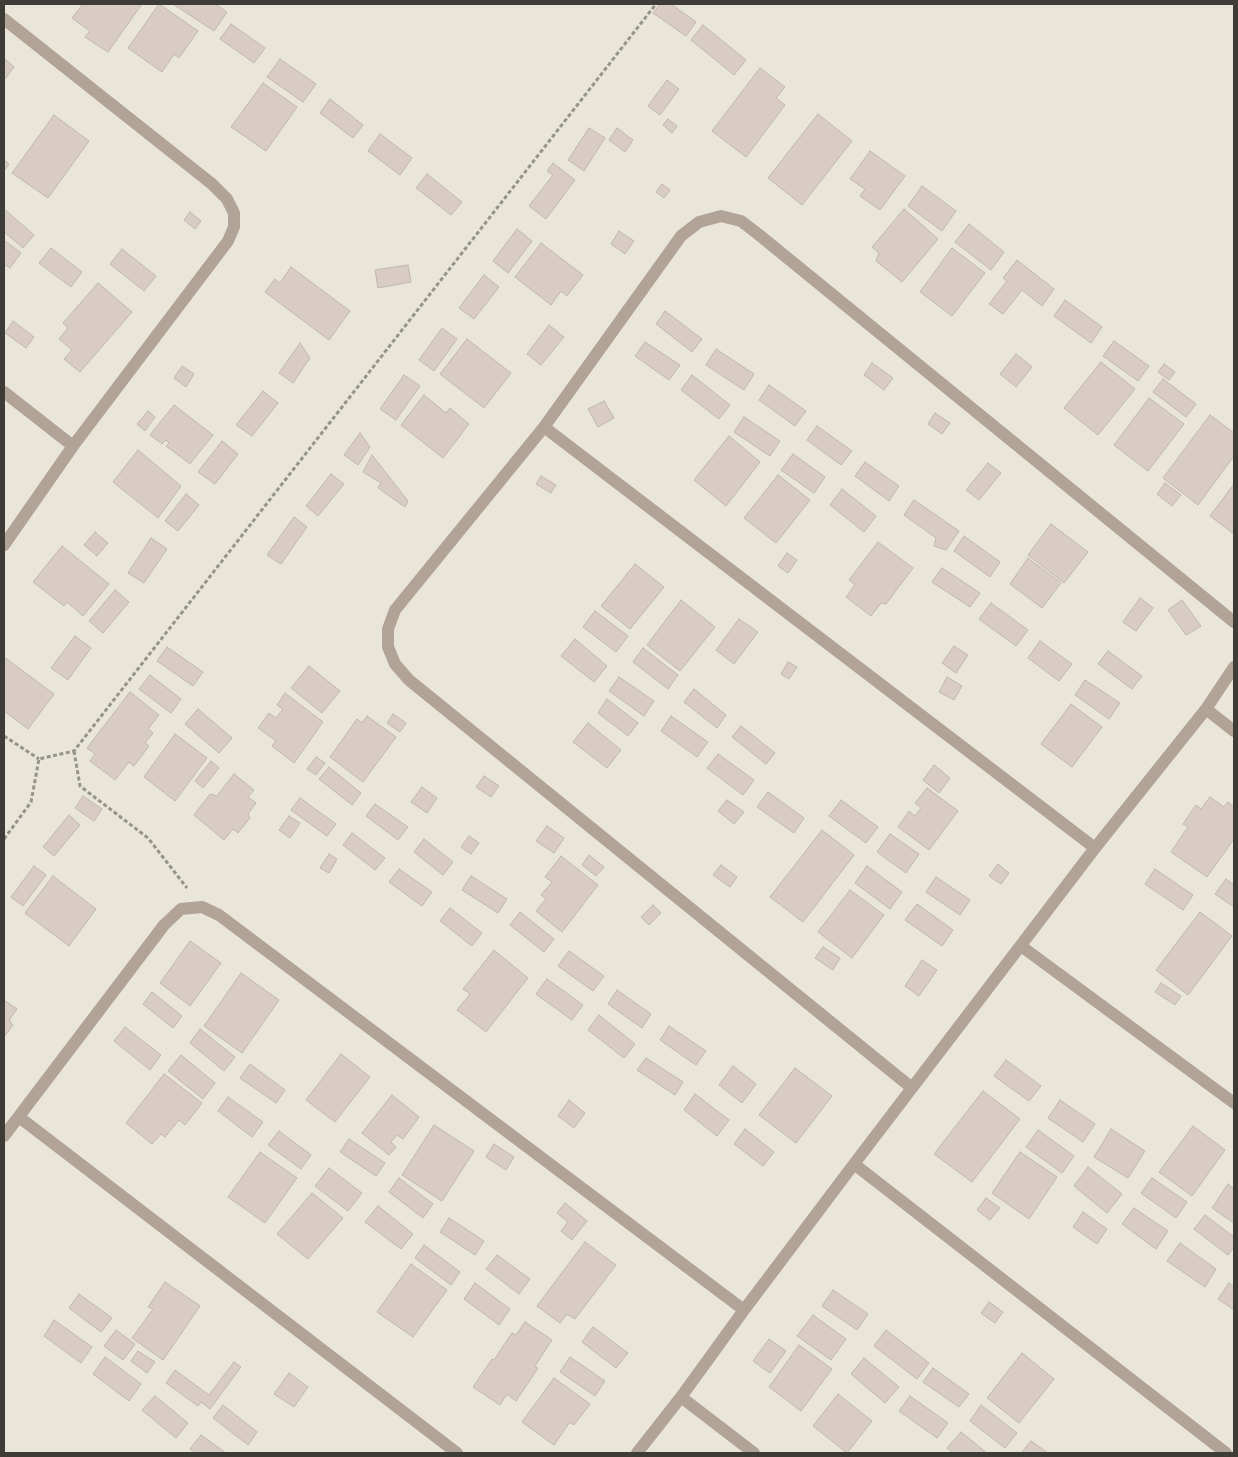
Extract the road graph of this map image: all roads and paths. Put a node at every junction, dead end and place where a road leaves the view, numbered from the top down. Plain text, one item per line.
1 (656, 4) edge
2 (4, 19) edge
3 (4, 392) edge
4 (544, 427) junction
5 (74, 446) junction
6 (4, 544) edge
7 (1234, 622) edge
8 (1234, 667) edge
9 (1206, 709) junction
10 (1234, 731) edge
11 (4, 736) edge
12 (74, 751) junction
13 (40, 759) junction
14 (4, 839) edge
15 (1094, 848) junction
16 (202, 907) junction
17 (1020, 946) junction
18 (912, 1088) junction
19 (1234, 1103) edge
20 (19, 1117) junction
21 (4, 1136) edge
22 (854, 1164) junction
23 (744, 1310) junction
24 (681, 1397) junction
25 (457, 1453) edge
26 (637, 1453) edge
27 (754, 1453) edge
28 (1226, 1453) edge

1 - 12 path
2 - 5 street
3 - 5 street
4 - 7 street
4 - 15 street
4 - 18 street
5 - 6 street
8 - 9 street
9 - 10 street
9 - 15 street
11 - 13 path
12 - 13 path
12 - 16 path
13 - 14 path
15 - 17 street
16 - 20 street
16 - 23 street
17 - 18 street
17 - 19 street
18 - 22 street
20 - 21 street
20 - 25 street
22 - 23 street
22 - 28 street
23 - 24 street
24 - 26 street
24 - 27 street

